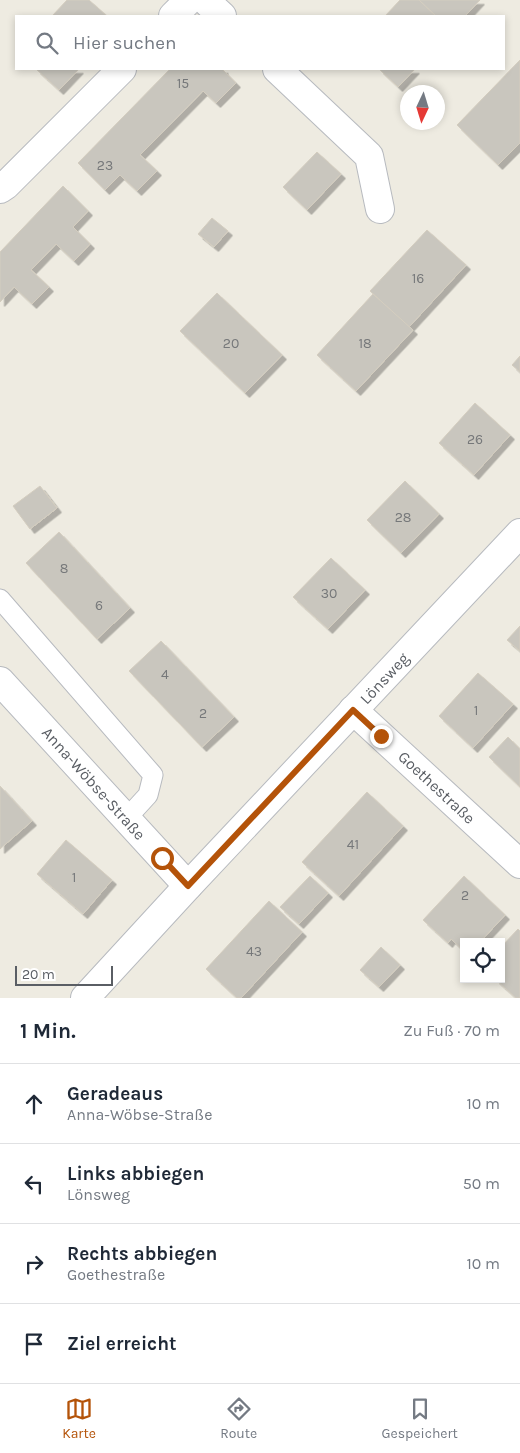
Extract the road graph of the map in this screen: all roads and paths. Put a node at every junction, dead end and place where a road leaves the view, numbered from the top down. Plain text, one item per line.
1 (189, 0) edge
2 (205, 0) edge
3 (174, 15) edge
4 (221, 15) edge
5 (121, 70) edge
6 (278, 70) edge
7 (0, 189) edge
8 (380, 209) dead end
9 (520, 533) edge
10 (0, 598) edge
11 (0, 681) edge
12 (353, 710) junction
13 (126, 819) junction
14 (520, 864) edge
15 (188, 886) junction
16 (85, 998) edge

1 - 3 street
2 - 4 street
5 - 7 street
6 - 8 street
9 - 12 street, Lönsweg
10 - 13 lane
11 - 13 street, Anna-Wöbse-Straße
12 - 14 street, Goethestraße
12 - 15 street, Lönsweg
13 - 15 street, Anna-Wöbse-Straße
15 - 16 street, Lönsweg

